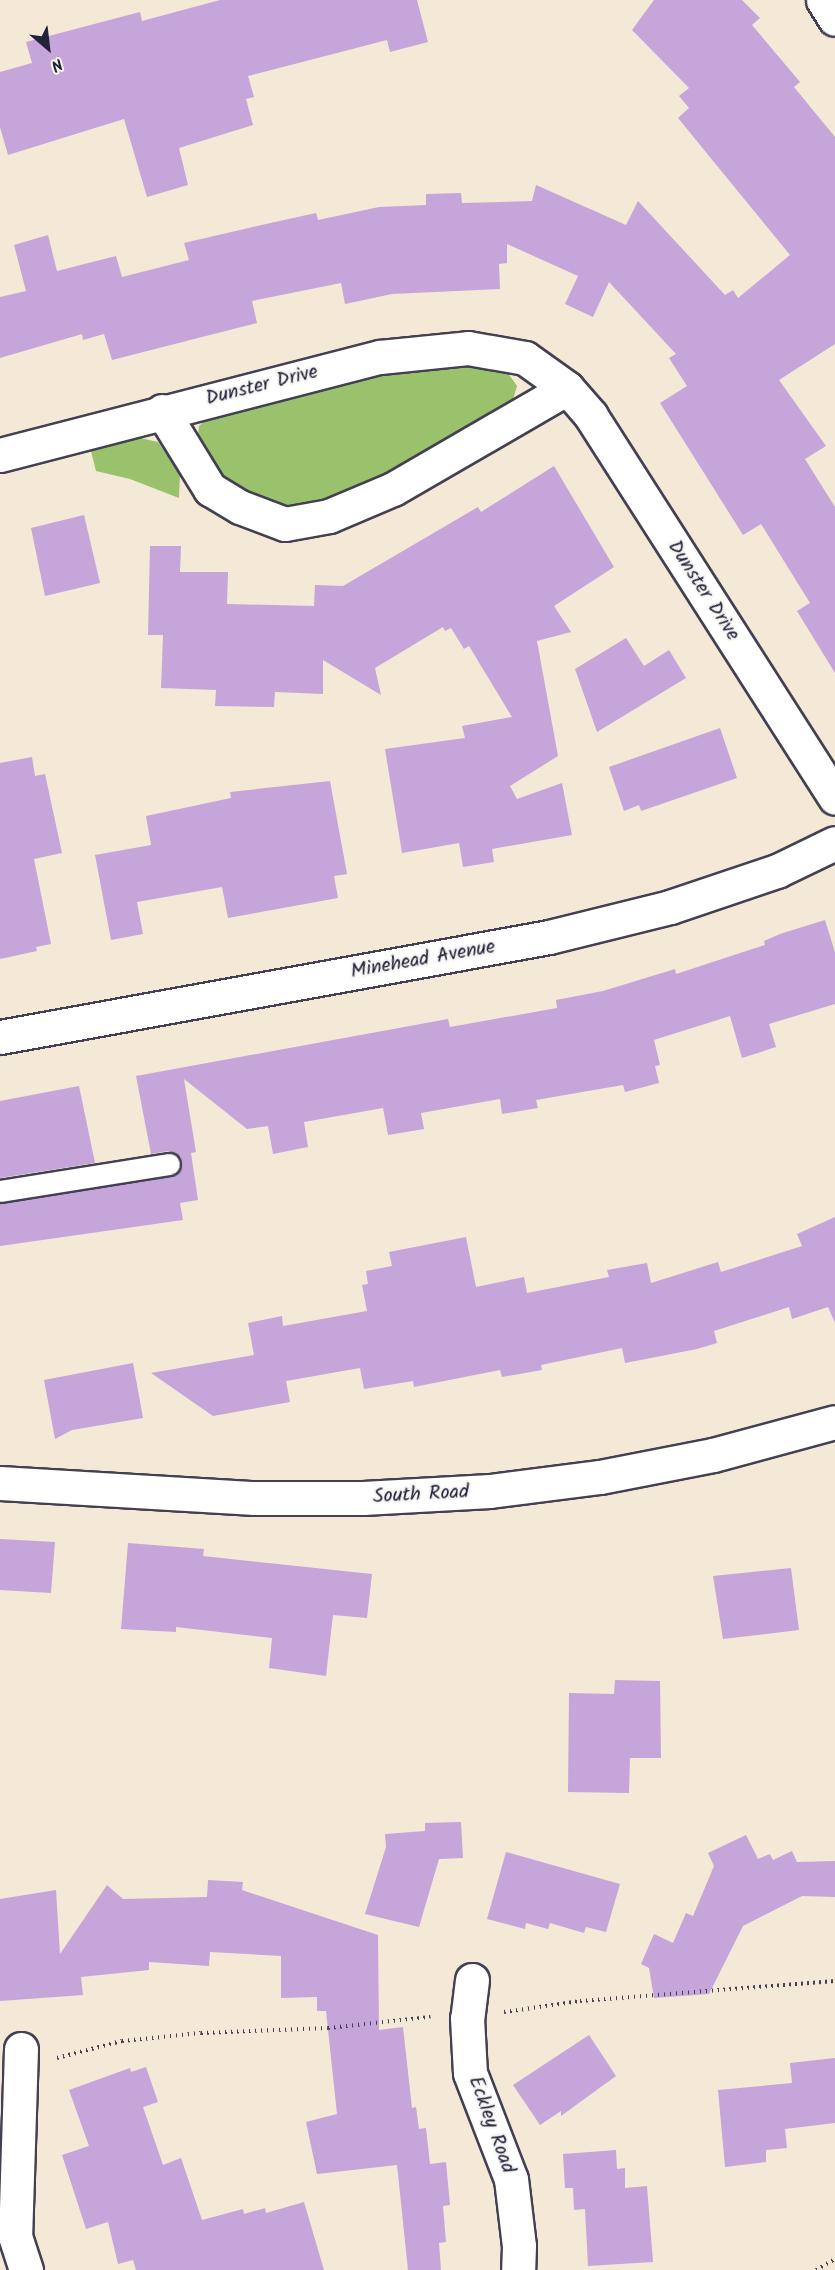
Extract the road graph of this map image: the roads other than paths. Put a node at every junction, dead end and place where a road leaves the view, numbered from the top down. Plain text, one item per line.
1 (823, 0) edge
2 (835, 19) edge
3 (567, 388) junction
4 (162, 411) junction
5 (0, 455) edge
6 (835, 798) edge
7 (835, 843) edge
8 (0, 1037) edge
9 (169, 1164) dead end
10 (0, 1191) edge
11 (835, 1422) edge
12 (0, 1483) edge
13 (472, 1980) dead end
14 (21, 2060) road end
15 (26, 2270) edge
16 (518, 2270) edge

1 - 2 street
3 - 4 street, Dunster Drive
3 - 4 street
3 - 6 street, Dunster Drive
4 - 5 street, Dunster Drive
7 - 8 street, Minehead Avenue
9 - 10 lane
11 - 12 street, South Road
13 - 16 street, Eckley Road
14 - 15 street

